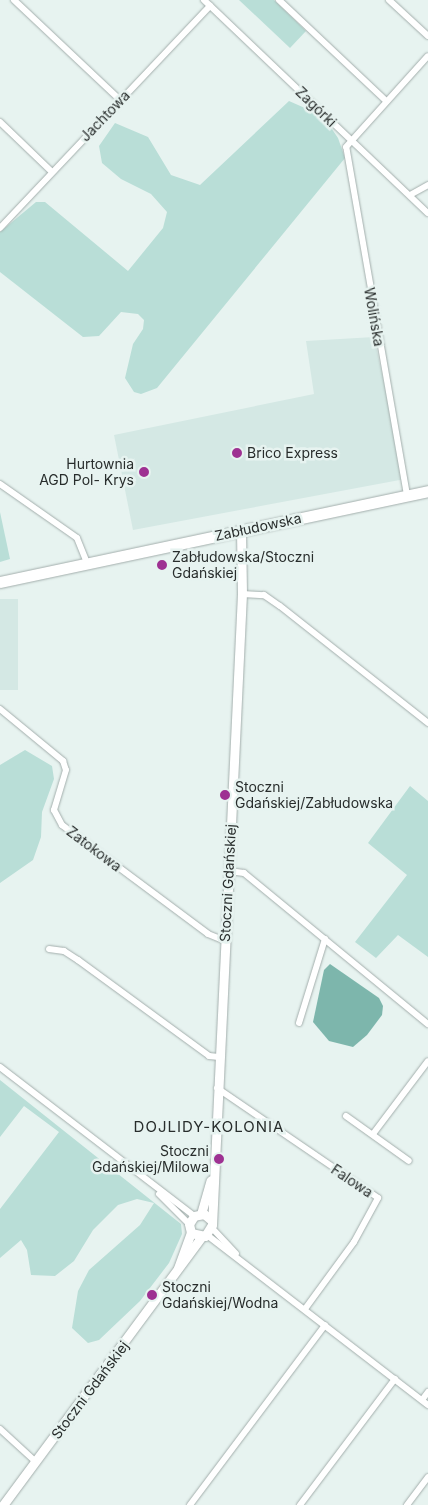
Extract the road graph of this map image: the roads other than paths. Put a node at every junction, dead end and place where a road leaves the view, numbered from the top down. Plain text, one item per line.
1 (14, 0) edge
2 (204, 0) edge
3 (279, 0) edge
4 (390, 0) edge
5 (210, 6) junction
6 (428, 36) edge
7 (428, 56) edge
8 (120, 100) junction
9 (385, 100) junction
10 (0, 122) edge
11 (350, 139) junction
12 (52, 172) junction
13 (428, 185) edge
14 (410, 195) junction
15 (428, 213) edge
16 (0, 228) edge
17 (0, 484) edge
18 (428, 491) edge
19 (407, 495) junction
20 (241, 530) junction
21 (87, 563) junction
22 (0, 582) edge
23 (242, 594) junction
24 (0, 709) edge
25 (428, 723) edge
26 (229, 871) junction
27 (325, 939) junction
28 (225, 941) junction
29 (49, 949) dead end
30 (299, 1023) dead end
31 (428, 1024) edge
32 (219, 1057) junction
33 (428, 1061) edge
34 (0, 1067) edge
35 (217, 1088) junction
36 (346, 1116) dead end
37 (373, 1134) junction
38 (409, 1161) dead end
39 (212, 1177) junction
40 (194, 1222) junction
41 (207, 1230) junction
42 (175, 1275) junction
43 (305, 1309) junction
44 (325, 1325) junction
45 (395, 1379) junction
46 (428, 1392) edge
47 (422, 1400) junction
48 (428, 1404) edge
49 (0, 1429) edge
50 (36, 1462) junction
51 (428, 1477) edge
52 (3, 1505) edge
53 (190, 1505) edge
54 (300, 1505) edge
55 (407, 1505) edge

1 - 8 street
2 - 5 street, Zagórki
3 - 9 street
4 - 6 street
5 - 8 street, Jachtowa
5 - 11 street, Zagórki
7 - 9 street
8 - 12 street, Jachtowa
9 - 11 street
10 - 12 street
11 - 14 street, Zagórki
11 - 19 street, Wolińska
12 - 16 street, Jachtowa
13 - 14 street
14 - 15 street, Zagórki
17 - 21 street
18 - 19 highway, Zabłudowska
19 - 20 highway, Zabłudowska
20 - 21 highway, Zabłudowska
20 - 23 street, Stoczni Gdańskiej
21 - 22 highway, Zabłudowska
23 - 25 street
23 - 26 street, Stoczni Gdańskiej
24 - 28 street, Zatokowa
26 - 27 street
26 - 28 street, Stoczni Gdańskiej
27 - 30 street
27 - 31 street
28 - 32 street, Stoczni Gdańskiej
29 - 32 street
32 - 35 street, Stoczni Gdańskiej
33 - 37 street
34 - 40 street
35 - 39 street, Stoczni Gdańskiej
35 - 43 street, Falowa
36 - 37 street
37 - 38 street
39 - 40 street, Stoczni Gdańskiej
39 - 41 street, Stoczni Gdańskiej
40 - 41 street
40 - 41 street
40 - 42 street, Stoczni Gdańskiej
41 - 42 street, Stoczni Gdańskiej
41 - 43 street
42 - 50 street, Stoczni Gdańskiej
43 - 44 street
44 - 45 street
44 - 53 street
45 - 47 street
45 - 54 street
46 - 47 street
47 - 48 street
49 - 50 street
50 - 52 street, Stoczni Gdańskiej
51 - 55 street

